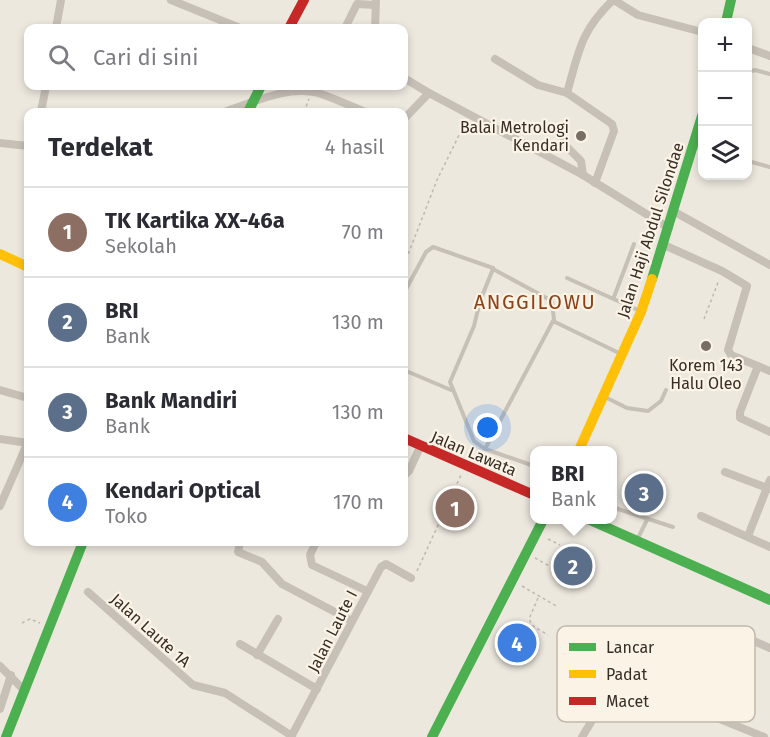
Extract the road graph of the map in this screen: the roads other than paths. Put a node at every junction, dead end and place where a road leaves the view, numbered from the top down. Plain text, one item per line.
1 (61, 0) edge
2 (171, 0) edge
3 (304, 0) edge
4 (614, 0) edge
5 (732, 0) edge
6 (375, 3) edge
7 (727, 18) edge
8 (57, 24) edge
9 (230, 24) edge
10 (292, 24) edge
11 (347, 24) edge
12 (375, 24) edge
13 (698, 31) edge
14 (752, 50) edge
15 (770, 56) edge
16 (495, 59) dead end
17 (752, 71) edge
18 (770, 74) edge
19 (408, 80) edge
20 (45, 90) edge
21 (259, 90) edge
22 (429, 93) junction
23 (567, 93) junction
24 (42, 108) edge
25 (250, 108) edge
26 (355, 108) edge
27 (408, 115) edge
28 (565, 125) dead end
29 (699, 126) edge
30 (0, 142) edge
31 (24, 145) edge
32 (752, 162) edge
33 (770, 167) edge
34 (583, 175) junction
35 (595, 183) junction
36 (673, 211) junction
37 (669, 228) junction
38 (634, 244) dead end
39 (664, 245) junction
40 (0, 254) edge
41 (24, 265) edge
42 (770, 265) edge
43 (493, 268) junction
44 (567, 278) dead end
45 (408, 286) edge
46 (614, 297) junction
47 (641, 312) junction
48 (554, 321) junction
49 (622, 355) junction
50 (758, 366) junction
51 (770, 371) edge
52 (408, 372) edge
53 (0, 390) edge
54 (452, 390) junction
55 (666, 390) dead end
56 (24, 397) edge
57 (603, 397) junction
58 (770, 432) edge
59 (0, 439) edge
60 (408, 440) edge
61 (24, 442) edge
62 (581, 446) edge
63 (420, 447) junction
64 (485, 448) junction
65 (24, 451) edge
66 (530, 465) edge
67 (408, 470) edge
68 (725, 472) dead end
69 (769, 485) edge
70 (530, 493) edge
71 (0, 506) edge
72 (617, 509) edge
73 (702, 516) dead end
74 (647, 519) junction
75 (541, 524) edge
76 (600, 524) edge
77 (673, 527) dead end
78 (748, 536) junction
79 (636, 541) junction
80 (81, 546) edge
81 (239, 546) edge
82 (314, 546) edge
83 (770, 547) edge
84 (413, 578) road end
85 (368, 591) junction
86 (88, 592) dead end
87 (770, 600) edge
88 (278, 619) dead end
89 (352, 621) junction
90 (755, 642) edge
91 (240, 644) dead end
92 (770, 648) edge
93 (257, 655) junction
94 (0, 666) edge
95 (11, 675) junction
96 (317, 690) junction
97 (25, 691) junction
98 (0, 709) edge
99 (591, 722) edge
100 (726, 722) edge
101 (292, 736) edge
102 (3, 737) edge
103 (432, 737) edge
104 (582, 737) edge
105 (764, 737) edge

1 - 8 street
2 - 9 street
3 - 10 main road
4 - 13 street
4 - 23 street
5 - 7 main road
6 - 11 street
6 - 12 street
14 - 15 street
16 - 23 street
17 - 18 lane
19 - 22 street
20 - 24 street
21 - 25 main road
22 - 27 street
22 - 34 street
23 - 35 street
25 - 26 street
28 - 34 street
29 - 36 main road, Jalan Haji Abdul Silondae
30 - 31 street
32 - 33 lane
34 - 35 street
35 - 37 street
36 - 37 main road, Jalan Haji Abdul Silondae
36 - 42 street
37 - 39 main road, Jalan Haji Abdul Silondae
38 - 46 lane
39 - 47 main road, Jalan Haji Abdul Silondae
39 - 50 street
40 - 41 main road
43 - 45 lane
43 - 48 lane
43 - 54 lane
44 - 46 lane
46 - 47 lane
47 - 49 main road, Jalan Haji Abdul Silondae
48 - 49 lane
48 - 64 lane
49 - 57 main road, Jalan Haji Abdul Silondae
50 - 51 street
50 - 58 street
52 - 54 lane
53 - 56 street
54 - 64 lane
55 - 57 lane
57 - 62 main road, Jalan Haji Abdul Silondae
59 - 61 street
60 - 63 main road, Jalan Lawata
63 - 67 street
63 - 70 main road, Jalan Lawata
64 - 66 lane
65 - 71 street
68 - 69 street
69 - 78 street
72 - 74 lane
73 - 78 street
74 - 77 lane
74 - 79 lane
75 - 103 main road
76 - 79 main road
78 - 83 street
79 - 87 main road
80 - 97 main road
81 - 89 street
82 - 85 street
84 - 85 street, Jalan Laute I
85 - 89 street, Jalan Laute I
86 - 101 street, Jalan Laute 1A
88 - 93 street
89 - 96 street, Jalan Laute I
90 - 92 street
91 - 93 street
93 - 96 street
94 - 95 street
95 - 97 street
95 - 98 street
96 - 101 street, Jalan Laute I
97 - 102 main road
99 - 104 street
100 - 105 street

